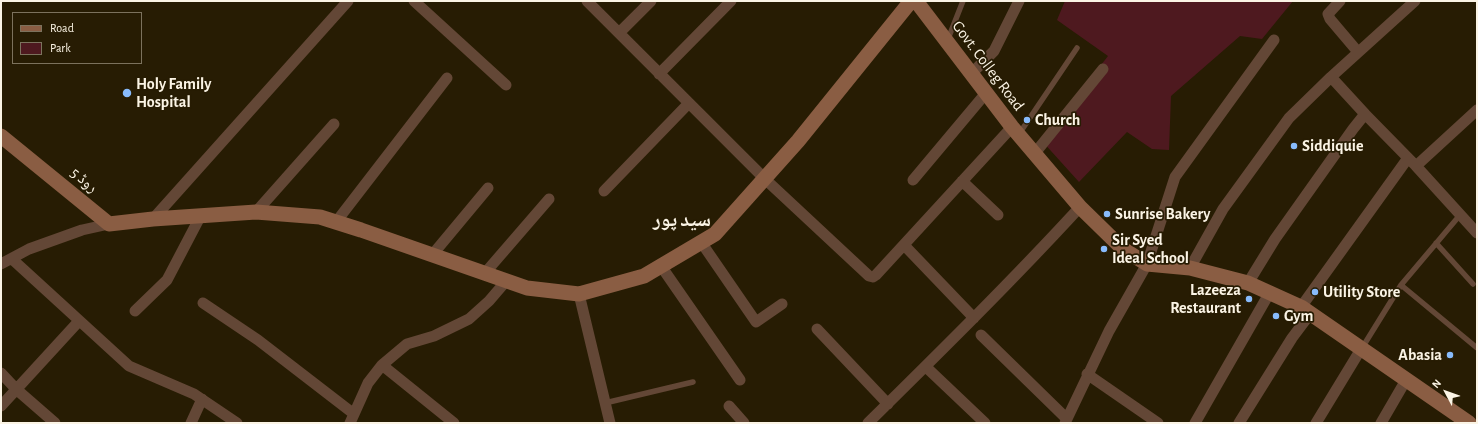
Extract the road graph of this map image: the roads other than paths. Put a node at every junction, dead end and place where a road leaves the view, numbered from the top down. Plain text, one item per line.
1 (348, 1) edge
2 (414, 1) edge
3 (587, 1) edge
4 (651, 1) edge
5 (731, 1) edge
6 (911, 1) edge
7 (916, 1) edge
8 (963, 1) edge
9 (1019, 1) edge
10 (1340, 1) edge
11 (1415, 1) edge
12 (619, 33) junction
13 (1274, 40) dead end
14 (947, 42) junction
15 (1077, 48) dead end
16 (1358, 52) junction
17 (1103, 69) dead end
18 (659, 74) junction
19 (971, 74) junction
20 (1331, 77) junction
21 (447, 78) dead end
22 (506, 85) dead end
23 (986, 93) junction
24 (689, 103) junction
25 (1365, 114) junction
26 (1475, 117) edge
27 (334, 124) dead end
28 (1015, 131) junction
29 (1, 136) edge
30 (1035, 153) junction
31 (1412, 162) junction
32 (765, 179) junction
33 (912, 180) dead end
34 (962, 181) junction
35 (488, 188) dead end
36 (604, 191) dead end
37 (549, 199) dead end
38 (1080, 207) junction
39 (256, 212) junction
40 (998, 215) dead end
41 (1460, 215) junction
42 (200, 216) junction
43 (153, 219) junction
44 (336, 222) junction
45 (108, 224) junction
46 (1477, 233) edge
47 (701, 242) junction
48 (1436, 243) junction
49 (904, 245) junction
50 (433, 254) junction
51 (12, 259) junction
52 (1, 264) edge
53 (1147, 264) junction
54 (661, 266) junction
55 (1190, 268) junction
56 (485, 273) junction
57 (507, 280) junction
58 (1248, 283) junction
59 (1473, 284) dead end
60 (1401, 285) junction
61 (1270, 292) junction
62 (579, 294) junction
63 (203, 303) dead end
64 (782, 304) dead end
65 (1306, 310) junction
66 (135, 311) dead end
67 (974, 318) junction
68 (79, 321) junction
69 (817, 329) dead end
70 (981, 335) dead end
71 (1477, 348) edge
72 (1361, 350) junction
73 (382, 366) junction
74 (926, 367) junction
75 (1, 373) edge
76 (1087, 374) junction
77 (740, 380) dead end
78 (1406, 380) junction
79 (693, 382) dead end
80 (16, 389) junction
81 (202, 399) junction
82 (605, 403) junction
83 (888, 404) junction
84 (1, 406) edge
85 (728, 406) dead end
86 (352, 418) edge
87 (1066, 421) edge
88 (54, 423) edge
89 (191, 423) edge
90 (237, 423) edge
91 (454, 423) edge
92 (610, 423) edge
93 (744, 423) edge
94 (868, 423) edge
95 (985, 423) edge
96 (1158, 423) edge
97 (1195, 423) edge
98 (1239, 423) edge
99 (1316, 423) edge
100 (1381, 423) edge
101 (1470, 423) edge

1 - 43 street
2 - 22 street
3 - 12 street
4 - 12 street
5 - 18 street
6 - 32 main road
7 - 14 main road, Govt. Colleg Road
8 - 14 lane
9 - 19 street
10 - 16 street
11 - 16 street
12 - 18 street
13 - 53 street
14 - 19 main road, Govt. Colleg Road
15 - 28 lane
16 - 20 street
17 - 30 street
18 - 24 street
19 - 23 main road, Govt. Colleg Road
20 - 25 street
20 - 55 street
21 - 44 street
23 - 28 main road, Govt. Colleg Road
23 - 33 street
24 - 32 street
24 - 36 street
25 - 31 street
25 - 58 street
26 - 31 street
27 - 39 street
28 - 30 main road, Govt. Colleg Road
28 - 34 street
29 - 45 main road, روڈ 5
30 - 38 main road, Govt. Colleg Road
31 - 41 street
31 - 65 street
32 - 47 main road
32 - 49 street
34 - 40 street
34 - 49 street
35 - 50 street
37 - 56 street
38 - 53 main road, Govt. Colleg Road
38 - 67 street
39 - 42 main road
39 - 44 main road
41 - 46 street
41 - 48 lane
42 - 43 main road
42 - 66 street
43 - 45 main road
44 - 50 main road
45 - 51 street
47 - 54 main road
47 - 64 street
48 - 59 lane
48 - 60 lane
49 - 67 street
50 - 56 main road
51 - 52 street
51 - 68 street
53 - 55 main road, Govt. Colleg Road
53 - 76 street
54 - 62 main road
54 - 77 street
55 - 58 main road, Govt. Colleg Road
56 - 57 main road
57 - 62 main road
57 - 73 street
58 - 61 main road, Govt. Colleg Road
60 - 71 lane
60 - 72 lane
61 - 65 main road, Govt. Colleg Road
61 - 97 street
62 - 82 street
63 - 86 street
65 - 72 main road, Govt. Colleg Road
65 - 98 street
67 - 74 street
68 - 80 street
68 - 81 street
69 - 83 street
70 - 87 street
72 - 78 main road, Govt. Colleg Road
72 - 99 street
73 - 86 street
73 - 91 street
74 - 83 street
74 - 95 street
75 - 80 street
76 - 87 street
76 - 96 street
78 - 100 street
78 - 101 main road, Govt. Colleg Road
79 - 82 lane
80 - 84 street
80 - 88 street
81 - 89 street
81 - 90 street
82 - 92 street
83 - 94 street
85 - 93 street

